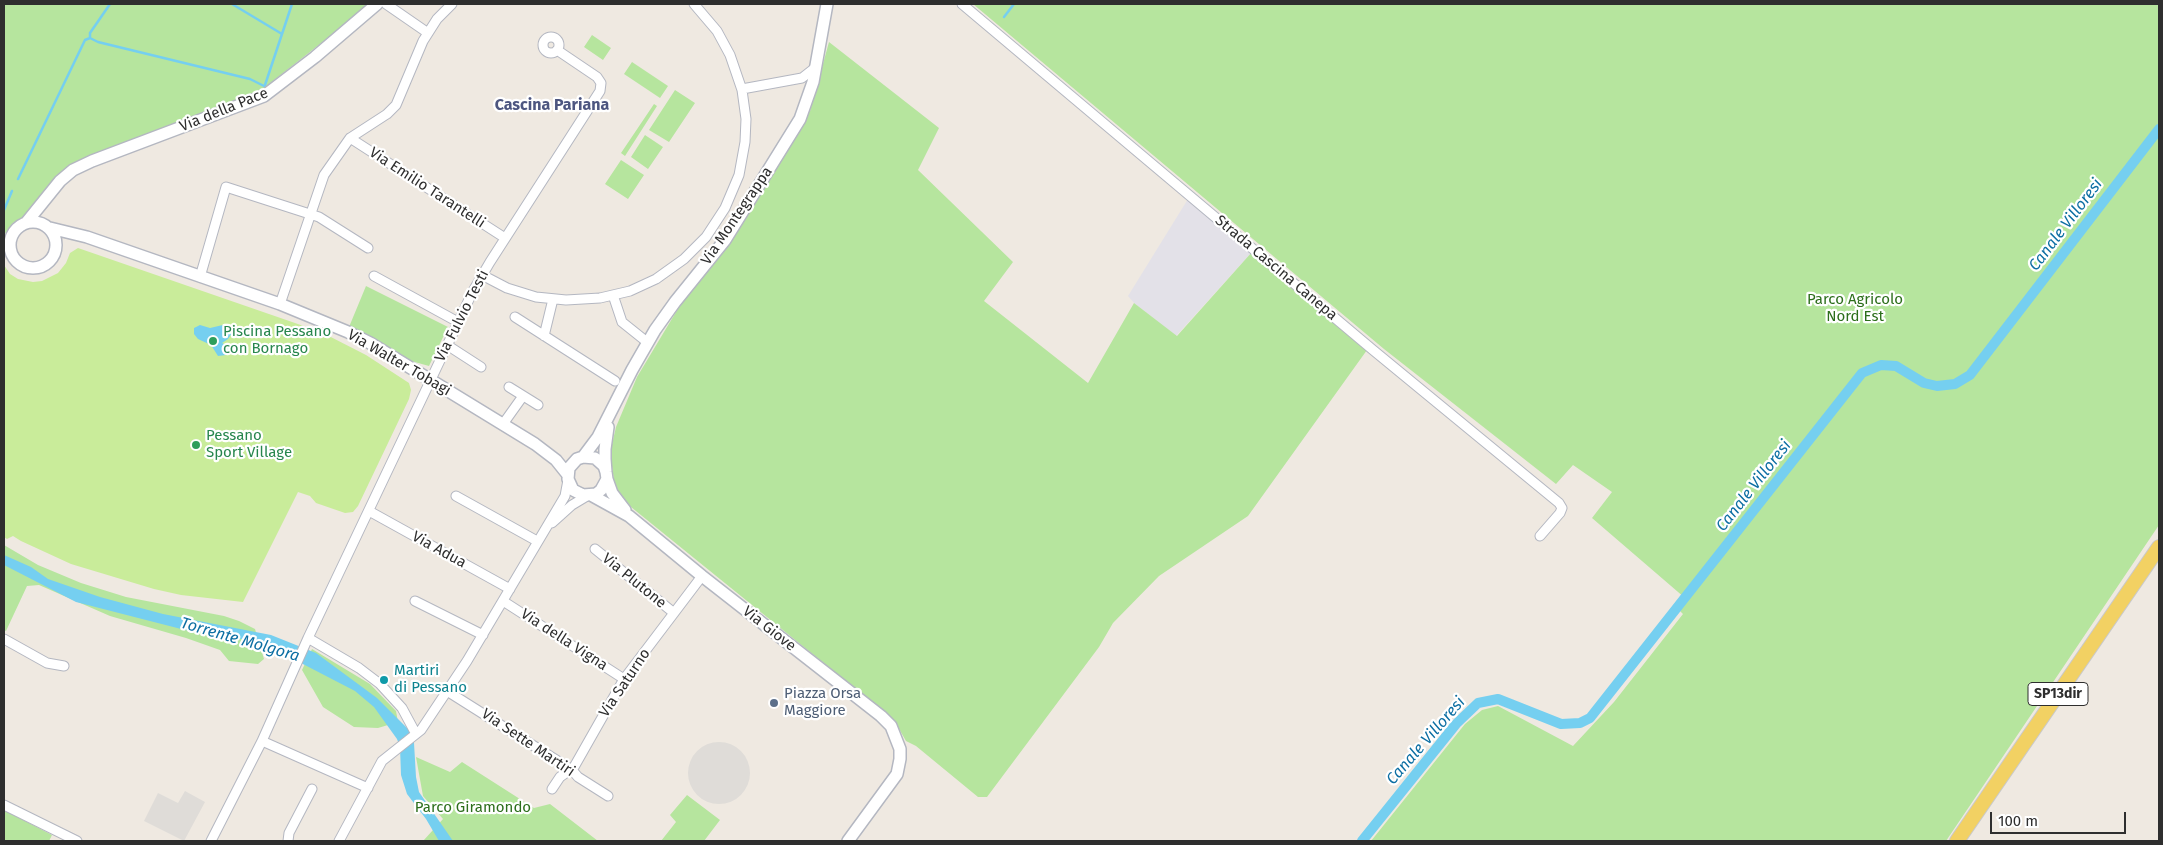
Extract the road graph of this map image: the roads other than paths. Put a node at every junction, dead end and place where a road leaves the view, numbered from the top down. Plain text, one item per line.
1 (376, 4) edge
2 (386, 4) edge
3 (452, 4) edge
4 (694, 4) edge
5 (827, 4) edge
6 (962, 4) edge
7 (428, 33) junction
8 (557, 50) dead end
9 (816, 67) junction
10 (742, 89) junction
11 (350, 138) junction
12 (55, 187) junction
13 (310, 215) junction
14 (26, 223) junction
15 (48, 227) junction
16 (87, 237) junction
17 (505, 238) junction
18 (8, 240) edge
19 (368, 248) dead end
20 (56, 252) junction
21 (8, 254) edge
22 (482, 275) junction
23 (374, 276) dead end
24 (200, 277) junction
25 (613, 295) junction
26 (553, 299) junction
27 (280, 304) junction
28 (515, 317) dead end
29 (458, 322) junction
30 (544, 336) junction
31 (647, 342) junction
32 (447, 344) junction
33 (481, 367) dead end
34 (430, 380) junction
35 (615, 381) dead end
36 (509, 387) dead end
37 (523, 396) junction
38 (538, 405) dead end
39 (611, 413) junction
40 (503, 424) junction
41 (535, 444) junction
42 (580, 458) junction
43 (607, 476) junction
44 (568, 477) junction
45 (589, 495) junction
46 (456, 496) dead end
47 (369, 511) junction
48 (629, 516) junction
49 (542, 532) junction
50 (1540, 536) dead end
51 (537, 541) junction
52 (2159, 547) edge
53 (595, 549) dead end
54 (702, 576) junction
55 (510, 589) junction
56 (415, 601) dead end
57 (503, 601) junction
58 (674, 613) junction
59 (483, 635) junction
60 (4, 639) edge
61 (307, 641) junction
62 (64, 666) dead end
63 (624, 679) junction
64 (447, 691) junction
65 (416, 734) junction
66 (262, 741) junction
67 (572, 770) junction
68 (368, 788) junction
69 (312, 789) dead end
70 (552, 790) dead end
71 (608, 796) dead end
72 (4, 805) edge
73 (77, 841) edge
74 (211, 841) edge
75 (288, 841) edge
76 (339, 841) edge
77 (848, 841) edge
78 (1957, 841) edge

1 - 12 street, Via della Pace
2 - 7 street
3 - 7 street
4 - 10 street
5 - 9 street, Via Montegrappa
6 - 50 street, Strada Cascina Canepa
7 - 11 street
8 - 17 street, Via Fulvio Testi
9 - 10 street
9 - 31 street, Via Montegrappa
10 - 25 street
11 - 13 street
11 - 17 street, Via Emilio Tarantelli
12 - 14 street, Via della Pace
12 - 15 street, Via della Pace
13 - 19 street
13 - 24 street
13 - 27 street
14 - 15 street
14 - 18 street
15 - 16 street, Via Walter Tobagi
15 - 20 street
16 - 20 street
16 - 24 street, Via Walter Tobagi
17 - 22 street, Via Fulvio Testi
18 - 21 street
20 - 21 street
22 - 26 street
22 - 29 street, Via Fulvio Testi
23 - 29 street
24 - 27 street, Via Walter Tobagi
25 - 26 street
25 - 31 street
26 - 30 street
27 - 34 street, Via Walter Tobagi
28 - 30 street
29 - 32 street, Via Fulvio Testi
30 - 35 street
31 - 39 street, Via Montegrappa
32 - 33 street
32 - 34 street, Via Fulvio Testi
34 - 40 street, Via Walter Tobagi
34 - 47 street, Via Fulvio Testi
36 - 37 street
37 - 38 street
37 - 40 street
39 - 42 street, Via Montegrappa
39 - 43 street, Via Montegrappa
40 - 41 street, Via Walter Tobagi
41 - 42 street, Via Walter Tobagi
41 - 44 street, Via Walter Tobagi
42 - 43 street
42 - 44 street
43 - 45 street
43 - 48 street, Via Giove
44 - 45 street
44 - 49 street
45 - 48 street, Via Giove
45 - 49 street
46 - 51 street
47 - 55 street, Via Adua
47 - 61 street, Via Fulvio Testi
48 - 54 street, Via Giove
49 - 51 street
51 - 55 street
52 - 78 main road, SP13dir
53 - 58 street, Via Plutone
54 - 58 street, Via Saturno
54 - 77 street, Via Giove
55 - 57 street
56 - 59 street
57 - 59 street
57 - 63 street, Via della Vigna
58 - 63 street, Via Saturno
59 - 64 street
60 - 62 street
61 - 65 street
61 - 66 street, Via Fulvio Testi
63 - 67 street, Via Saturno
64 - 65 street
64 - 67 street, Via Sette Martiri
65 - 68 street
66 - 68 street
66 - 74 street, Via Fulvio Testi
67 - 70 street, Via Saturno
67 - 71 street, Via Sette Martiri
68 - 76 street
69 - 75 street
72 - 73 street

